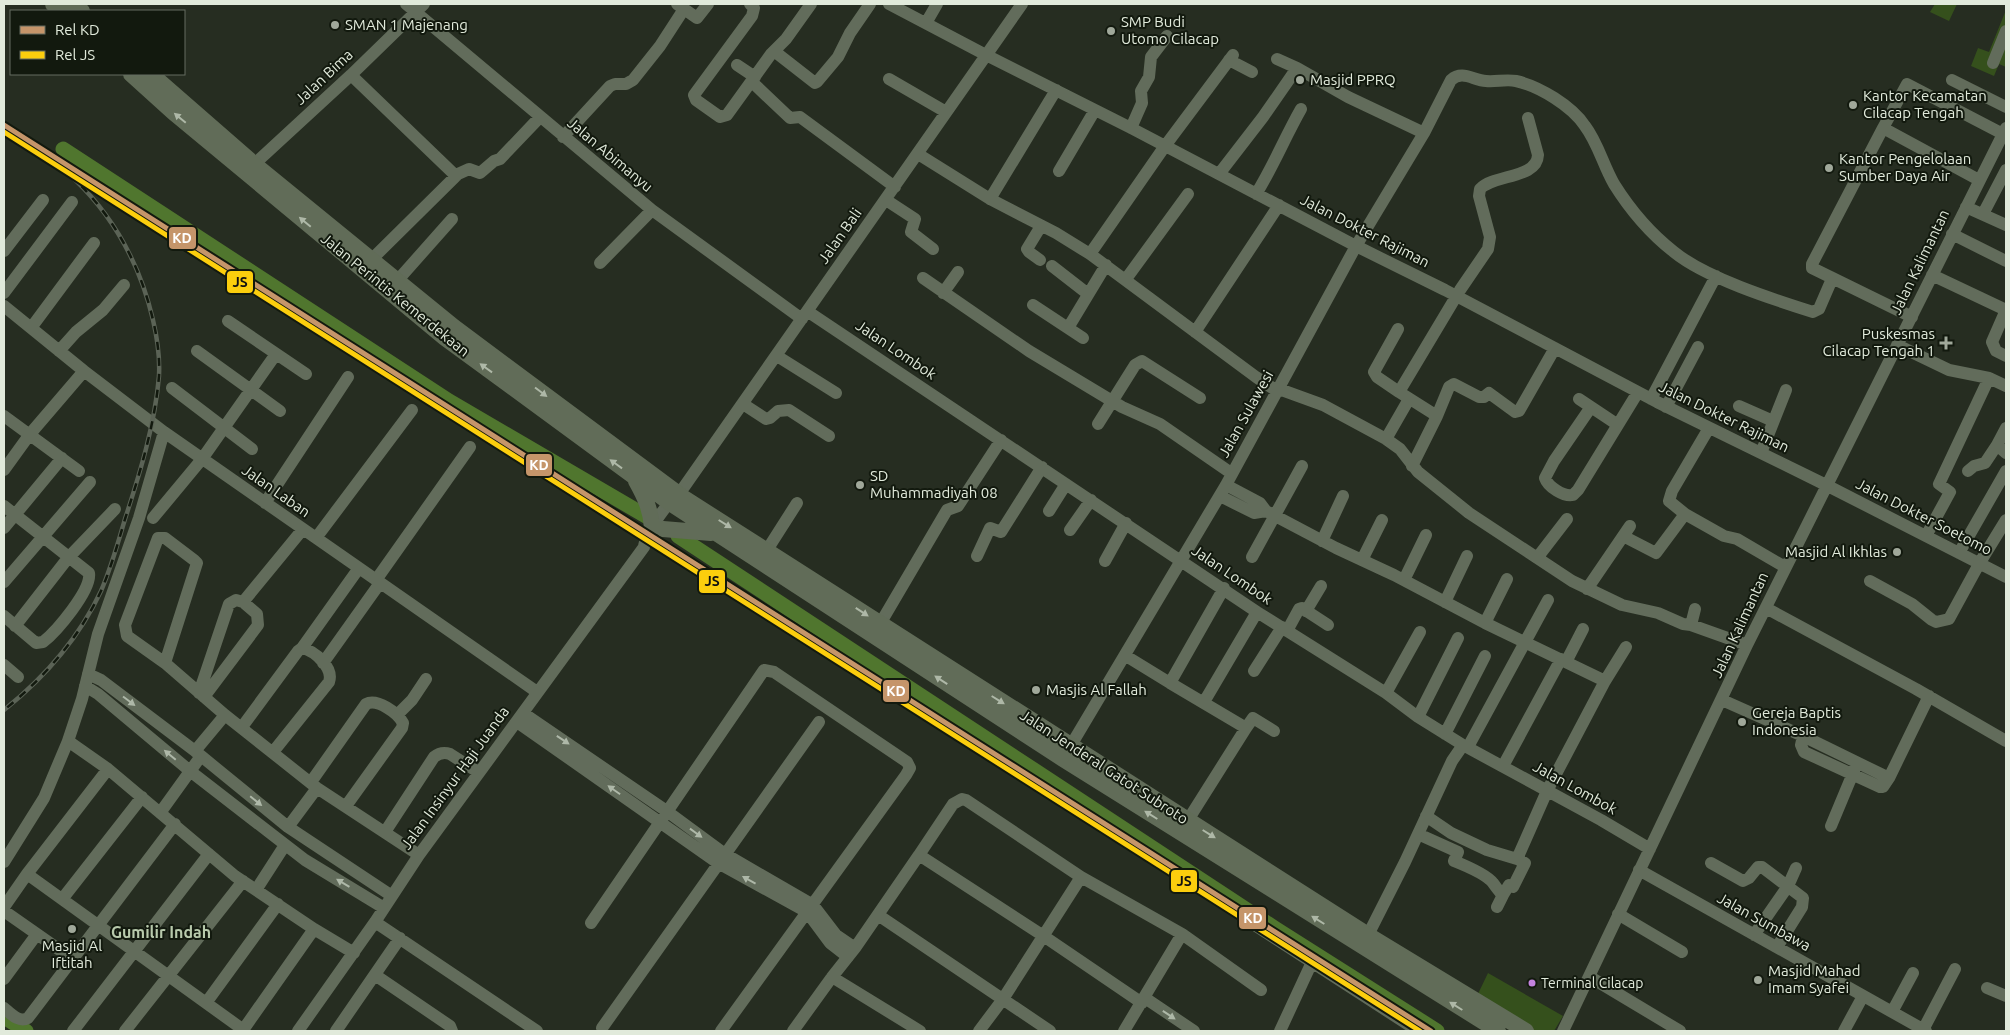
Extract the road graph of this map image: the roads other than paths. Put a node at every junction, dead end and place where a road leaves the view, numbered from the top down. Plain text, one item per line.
1 (406, 4) edge
2 (708, 4) edge
3 (750, 4) edge
4 (811, 4) edge
5 (870, 4) edge
6 (937, 4) edge
7 (1022, 4) edge
8 (897, 6) edge
9 (681, 7) edge
10 (420, 8) edge
11 (926, 23) junction
12 (2006, 31) edge
13 (1167, 36) dead end
14 (774, 51) junction
15 (986, 55) junction
16 (1277, 59) dead end
17 (1993, 63) dead end
18 (737, 65) dead end
19 (1297, 68) junction
20 (1252, 72) dead end
21 (131, 75) edge
22 (152, 75) edge
23 (351, 75) junction
24 (889, 79) dead end
25 (753, 80) junction
26 (1952, 80) dead end
27 (1056, 90) junction
28 (2006, 108) edge
29 (1301, 109) dead end
30 (1095, 110) junction
31 (946, 112) junction
32 (540, 117) junction
33 (1528, 118) dead end
34 (1130, 128) junction
35 (1883, 128) junction
36 (2005, 131) edge
37 (1424, 133) junction
38 (563, 137) junction
39 (1165, 146) junction
40 (918, 154) junction
41 (250, 168) junction
42 (2006, 170) edge
43 (1059, 171) dead end
44 (454, 174) junction
45 (1219, 174) junction
46 (1979, 180) junction
47 (894, 187) junction
48 (1188, 194) dead end
49 (1256, 194) junction
50 (990, 199) junction
51 (43, 200) dead end
52 (886, 200) junction
53 (72, 202) dead end
54 (1279, 205) junction
55 (652, 210) junction
56 (1973, 210) junction
57 (452, 219) dead end
58 (2006, 225) edge
59 (1041, 226) junction
60 (1957, 237) junction
61 (94, 243) dead end
62 (1356, 246) junction
63 (933, 249) dead end
64 (4, 251) edge
65 (1090, 254) junction
66 (370, 260) junction
67 (1040, 260) dead end
68 (2006, 261) edge
69 (600, 263) dead end
70 (1106, 265) junction
71 (1052, 266) dead end
72 (958, 272) dead end
73 (1716, 276) junction
74 (1935, 277) junction
75 (923, 278) dead end
76 (1126, 279) junction
77 (1832, 279) junction
78 (397, 281) junction
79 (124, 285) dead end
80 (4, 293) edge
81 (943, 293) junction
82 (1088, 294) junction
83 (1456, 297) junction
84 (4, 306) edge
85 (1033, 306) dead end
86 (2006, 310) edge
87 (805, 315) junction
88 (1912, 318) junction
89 (228, 321) dead end
90 (31, 328) junction
91 (1068, 328) junction
92 (1398, 329) dead end
93 (450, 332) junction
94 (1195, 332) junction
95 (1083, 338) dead end
96 (1897, 345) junction
97 (1698, 347) dead end
98 (1555, 348) junction
99 (59, 351) junction
100 (197, 351) dead end
101 (276, 354) junction
102 (777, 356) junction
103 (2006, 356) edge
104 (84, 371) junction
105 (306, 374) dead end
106 (348, 377) dead end
107 (1989, 378) junction
108 (2006, 386) edge
109 (172, 388) dead end
110 (251, 390) junction
111 (1278, 390) junction
112 (1786, 390) dead end
113 (1638, 392) junction
114 (836, 393) dead end
115 (1404, 395) junction
116 (1200, 398) dead end
117 (1580, 399) dead end
118 (1651, 399) junction
119 (1113, 402) junction
120 (743, 404) junction
121 (1739, 406) dead end
122 (1591, 407) junction
123 (1666, 407) junction
124 (412, 410) dead end
125 (280, 411) dead end
126 (4, 416) edge
127 (1437, 416) junction
128 (1774, 421) junction
129 (1098, 424) dead end
130 (1618, 425) junction
131 (224, 428) junction
132 (1709, 428) junction
133 (2006, 428) edge
134 (164, 432) junction
135 (30, 434) junction
136 (829, 436) dead end
137 (1386, 439) junction
138 (1001, 440) junction
139 (470, 447) dead end
140 (252, 449) dead end
141 (2002, 449) edge
142 (1761, 453) junction
143 (62, 458) junction
144 (202, 459) junction
145 (1302, 466) dead end
146 (1412, 466) junction
147 (1042, 467) junction
148 (4, 470) edge
149 (1968, 470) dead end
150 (79, 471) dead end
151 (2006, 471) edge
152 (634, 477) junction
153 (90, 482) dead end
154 (1066, 484) junction
155 (1226, 485) junction
156 (1826, 486) junction
157 (1343, 496) dead end
158 (679, 498) junction
159 (1091, 500) junction
160 (265, 503) junction
161 (797, 503) dead end
162 (4, 506) edge
163 (115, 509) dead end
164 (1049, 511) dead end
165 (1270, 514) junction
166 (1685, 514) junction
167 (15, 515) junction
168 (153, 518) dead end
169 (1567, 519) dead end
170 (1382, 520) dead end
171 (2006, 520) edge
172 (1126, 523) junction
173 (4, 528) edge
174 (657, 528) junction
175 (303, 529) junction
176 (1070, 530) dead end
177 (716, 534) junction
178 (1426, 535) dead end
179 (1926, 536) junction
180 (43, 538) junction
181 (316, 538) junction
182 (1322, 541) junction
183 (767, 550) junction
184 (1960, 553) junction
185 (977, 556) dead end
186 (1467, 556) dead end
187 (1252, 557) dead end
188 (68, 558) junction
189 (1537, 558) junction
190 (1362, 560) junction
191 (1105, 561) dead end
192 (1182, 561) junction
193 (1979, 564) junction
194 (1785, 567) junction
195 (359, 568) junction
196 (2006, 578) edge
197 (1404, 580) junction
198 (1507, 580) dead end
199 (378, 581) junction
200 (1870, 581) dead end
201 (4, 582) edge
202 (1320, 586) dead end
203 (1224, 588) junction
204 (1587, 589) junction
205 (1548, 600) dead end
206 (243, 602) junction
207 (1445, 602) junction
208 (1766, 608) junction
209 (1696, 609) dead end
210 (1306, 611) junction
211 (1257, 612) junction
212 (4, 616) edge
213 (1485, 623) junction
214 (880, 624) junction
215 (1691, 624) junction
216 (1328, 625) dead end
217 (15, 626) junction
218 (1284, 629) junction
219 (1582, 629) dead end
220 (1420, 632) dead end
221 (1458, 638) dead end
222 (1524, 643) junction
223 (1747, 645) junction
224 (302, 648) junction
225 (1626, 648) dead end
226 (1126, 656) junction
227 (1485, 656) dead end
228 (1564, 661) junction
229 (165, 663) junction
230 (323, 663) junction
231 (4, 665) edge
232 (1254, 671) dead end
233 (18, 677) dead end
234 (426, 679) dead end
235 (86, 680) junction
236 (1605, 681) junction
237 (1170, 683) junction
238 (537, 692) junction
239 (1386, 693) junction
240 (201, 695) junction
241 (1929, 696) junction
242 (1722, 700) junction
243 (1204, 702) junction
244 (225, 715) junction
245 (397, 715) junction
246 (520, 717) junction
247 (1418, 717) junction
248 (819, 722) dead end
249 (242, 727) junction
250 (1246, 728) junction
251 (1274, 731) dead end
252 (1445, 734) junction
253 (2005, 737) edge
254 (68, 741) junction
255 (1465, 746) junction
256 (273, 752) junction
257 (1067, 752) junction
258 (198, 754) junction
259 (1503, 766) junction
260 (1855, 768) junction
261 (108, 769) junction
262 (190, 771) junction
263 (478, 772) junction
264 (314, 785) junction
265 (1547, 791) junction
266 (142, 798) junction
267 (346, 806) junction
268 (160, 813) junction
269 (1426, 816) junction
270 (664, 817) junction
271 (1188, 820) junction
272 (175, 824) junction
273 (1831, 826) dead end
274 (288, 827) junction
275 (384, 832) junction
276 (1418, 834) junction
277 (285, 845) junction
278 (1650, 849) junction
279 (209, 854) junction
280 (419, 855) junction
281 (919, 856) junction
282 (722, 859) junction
283 (1517, 859) junction
284 (4, 862) edge
285 (1711, 863) dead end
286 (1796, 868) dead end
287 (1639, 870) junction
288 (27, 874) junction
289 (1081, 877) junction
290 (243, 881) junction
291 (1788, 886) junction
292 (256, 890) junction
293 (1504, 895) junction
294 (392, 896) junction
295 (63, 898) junction
296 (278, 904) junction
297 (4, 907) edge
298 (1497, 907) dead end
299 (384, 908) junction
300 (810, 909) junction
301 (4, 912) edge
302 (1618, 914) junction
303 (878, 915) junction
304 (376, 922) junction
305 (591, 923) dead end
306 (99, 924) junction
307 (1256, 926) dead end
308 (314, 929) junction
309 (37, 934) junction
310 (1182, 934) junction
311 (1368, 935) junction
312 (1754, 935) junction
313 (1042, 936) junction
314 (400, 938) junction
315 (1777, 948) junction
316 (134, 950) junction
317 (851, 952) junction
318 (1682, 952) dead end
319 (354, 953) junction
320 (74, 960) junction
321 (1312, 962) junction
322 (1955, 969) dead end
323 (1914, 974) dead end
324 (374, 975) junction
325 (169, 976) junction
326 (832, 977) junction
327 (1590, 977) junction
328 (4, 978) edge
329 (1987, 988) dead end
330 (1261, 990) dead end
331 (1863, 996) junction
332 (2006, 996) edge
333 (1002, 999) junction
334 (1144, 1000) junction
335 (206, 1003) junction
336 (4, 1008) edge
337 (1892, 1012) junction
338 (602, 1028) dead end
339 (1925, 1030) edge
340 (73, 1031) edge
341 (125, 1031) edge
342 (244, 1031) edge
343 (298, 1031) edge
344 (336, 1031) edge
345 (452, 1031) edge
346 (537, 1031) edge
347 (721, 1031) edge
348 (793, 1031) edge
349 (920, 1031) edge
350 (979, 1031) edge
351 (1050, 1031) edge
352 (1124, 1031) edge
353 (1194, 1031) edge
354 (1280, 1031) edge
355 (1418, 1031) edge
356 (1498, 1031) edge
357 (1526, 1031) edge
358 (1563, 1031) edge
359 (1680, 1031) edge
360 (1844, 1031) edge

1 - 10 street, Jalan Abimanyu
2 - 9 street
3 - 25 street
4 - 14 street
5 - 14 street
6 - 11 street
7 - 15 street, Jalan Bali
8 - 11 street, Jalan Dokter Rajiman
9 - 38 street
10 - 23 street, Jalan Bima
10 - 32 street, Jalan Abimanyu
11 - 15 street, Jalan Dokter Rajiman
12 - 17 street
13 - 34 street
14 - 25 street
15 - 27 street, Jalan Dokter Rajiman
15 - 31 street, Jalan Bali
16 - 19 street
18 - 25 street
19 - 37 street
19 - 45 street
20 - 39 street
41 -> 21 main road, Jalan Perintis Kemerdekaan
22 - 41 main road, Jalan Perintis Kemerdekaan
23 - 41 street, Jalan Bima
23 - 44 street
24 - 31 street
25 - 47 street
26 - 28 street
27 - 30 street, Jalan Dokter Rajiman
27 - 50 street
29 - 49 street
30 - 34 street, Jalan Dokter Rajiman
30 - 43 street
31 - 40 street, Jalan Bali
32 - 38 street, Jalan Abimanyu
32 - 44 street
33 - 83 street
34 - 39 street, Jalan Dokter Rajiman
35 - 36 street
35 - 46 street
35 - 77 street
36 - 46 street, Jalan Kalimantan
37 - 62 street, Jalan Sulawesi
37 - 73 street, Jalan Sulawesi
38 - 55 street, Jalan Abimanyu
39 - 45 street, Jalan Dokter Rajiman
39 - 65 street
40 - 47 street, Jalan Bali
40 - 50 street
41 - 66 main road, Jalan Perintis Kemerdekaan
93 -> 41 main road, Jalan Perintis Kemerdekaan
42 - 56 street
44 - 66 street
45 - 49 street, Jalan Dokter Rajiman
46 - 56 street, Jalan Kalimantan
47 - 52 street, Jalan Bali
48 - 76 street
49 - 54 street, Jalan Dokter Rajiman
50 - 59 street
51 - 64 street
52 - 63 street
52 - 87 street, Jalan Bali
53 - 80 street
54 - 62 street, Jalan Dokter Rajiman
54 - 94 street
55 - 69 street
55 - 87 street, Jalan Abimanyu
56 - 58 street
56 - 60 street, Jalan Kalimantan
57 - 78 street
59 - 65 street
59 - 67 street
60 - 68 street
60 - 74 street, Jalan Kalimantan
61 - 90 street
62 - 83 street, Jalan Dokter Rajiman
62 - 111 street, Jalan Sulawesi
65 - 70 street
66 - 78 main road, Jalan Perintis Kemerdekaan
70 - 76 street
70 - 82 street
71 - 82 street
72 - 81 street
73 - 77 street
73 - 118 street
74 - 86 street
74 - 88 street, Jalan Kalimantan
75 - 81 street
76 - 94 street
77 - 88 street
78 - 93 main road, Jalan Perintis Kemerdekaan
79 - 99 street
81 - 119 street
82 - 91 street
83 - 98 street, Jalan Dokter Rajiman
83 - 115 street
84 - 90 street, Jalan Laban
85 - 91 street
86 - 103 street
87 - 102 street, Jalan Bali
87 - 138 street, Jalan Lombok
88 - 96 street, Jalan Kalimantan
89 - 101 street
90 - 99 street, Jalan Laban
91 - 95 street
92 - 115 street
152 -> 93 main road, Jalan Perintis Kemerdekaan
93 -> 158 main road, Jalan Perintis Kemerdekaan
94 - 111 street
96 - 107 street
96 - 156 street, Jalan Kalimantan
97 - 123 street
98 - 113 street, Jalan Dokter Rajiman
98 - 127 street
99 - 104 street, Jalan Laban
100 - 110 street
101 - 105 street
101 - 110 street
102 - 114 street
102 - 120 street, Jalan Bali
104 - 134 street, Jalan Laban
104 - 135 street
106 - 160 street
107 - 108 street
107 - 179 street
109 - 131 street
110 - 125 street
110 - 131 street
111 - 137 street
111 - 155 street, Jalan Sulawesi
112 - 128 street
113 - 118 street, Jalan Dokter Rajiman
113 - 130 street
115 - 127 street
115 - 137 street
116 - 119 street
117 - 122 street
118 - 123 street, Jalan Dokter Rajiman
119 - 129 street
119 - 155 street
120 - 136 street
120 - 158 street, Jalan Bali
121 - 128 street
122 - 130 street
122 - 130 street
123 - 132 street, Jalan Dokter Rajiman
124 - 181 street
126 - 135 street
127 - 146 street
128 - 142 street
131 - 140 street
131 - 144 street
132 - 142 street, Jalan Dokter Rajiman
132 - 166 street
133 - 141 street
134 - 144 street, Jalan Laban
134 - 235 street
135 - 143 street
135 - 148 street
137 - 146 street
138 - 147 street, Jalan Lombok
138 - 214 street
139 - 199 street
141 - 149 street
142 - 156 street, Jalan Dokter Rajiman
143 - 150 street
143 - 167 street
144 - 160 street, Jalan Laban
144 - 168 street
145 - 165 street
146 - 189 street
147 - 154 street, Jalan Lombok
147 - 185 street
151 - 184 street
152 - 158 main road, Jalan Perintis Kemerdekaan
152 - 174 main road
153 - 180 street
154 - 159 street, Jalan Lombok
154 - 164 street
155 - 165 street
155 - 192 street, Jalan Sulawesi
156 - 179 street, Jalan Dokter Soetomo
156 - 194 street, Jalan Kalimantan
157 - 182 street
158 - 174 street, Jalan Insinyur Haji Juanda
158 - 177 main road, Jalan Jenderal Gatot Subroto
158 -> 183 main road, Jalan Jenderal Gatot Subroto
159 - 172 street, Jalan Lombok
159 - 176 street
160 - 175 street, Jalan Laban
161 - 183 street
162 - 167 street
163 - 188 street
165 - 182 street
165 - 187 street
166 - 194 street
166 - 204 street
167 - 173 street
167 - 180 street
169 - 189 street
170 - 190 street
171 - 193 street
172 - 191 street
172 - 192 street, Jalan Lombok
174 - 177 main road
174 - 238 street, Jalan Insinyur Haji Juanda
175 - 181 street, Jalan Laban
175 - 206 street
257 -> 177 main road, Jalan Jenderal Gatot Subroto
178 - 197 street
179 - 184 street, Jalan Dokter Soetomo
180 - 188 street
180 - 201 street
181 - 195 street, Jalan Laban
182 - 190 street
183 -> 214 main road, Jalan Jenderal Gatot Subroto
184 - 193 street, Jalan Dokter Soetomo
186 - 207 street
188 - 217 street
188 - 217 street
189 - 204 street
190 - 197 street
192 - 203 street, Jalan Lombok
192 - 226 street, Jalan Sulawesi
193 - 196 street, Jalan Dokter Soetomo
193 - 200 street
194 - 208 street, Jalan Kalimantan
195 - 199 street, Jalan Laban
195 - 224 street
197 - 207 street
198 - 213 street
199 - 230 street
199 - 238 street, Jalan Laban
202 - 210 street
203 - 211 street, Jalan Lombok
203 - 237 street
204 - 215 street
205 - 222 street
206 - 240 street
206 - 240 street
207 - 213 street
208 - 223 street, Jalan Kalimantan
208 - 241 street
209 - 215 street
210 - 216 street
210 - 218 street
211 - 218 street, Jalan Lombok
211 - 243 street
212 - 217 street
213 - 222 street
214 -> 257 main road, Jalan Jenderal Gatot Subroto
215 - 223 street
218 - 232 street
218 - 239 street, Jalan Lombok
219 - 228 street
220 - 239 street
221 - 247 street
222 - 228 street
222 - 255 street
223 - 242 street, Jalan Kalimantan
224 - 230 street
224 - 249 street
225 - 236 street
226 - 237 street
226 - 257 street, Jalan Sulawesi
227 - 252 street
228 - 236 street
228 - 259 street
229 - 229 street
229 - 240 street
230 - 256 street
231 - 233 street
234 - 245 street
235 - 254 street
235 -> 258 street
262 -> 235 street
236 - 265 street
237 - 243 street
238 - 246 street, Jalan Insinyur Haji Juanda
239 - 247 street, Jalan Lombok
240 - 244 street
241 - 253 street
241 - 260 street
242 - 260 street
242 - 278 street, Jalan Kalimantan
243 - 250 street
244 - 249 street
244 - 258 street
245 - 264 street
245 - 267 street
246 - 263 street, Jalan Insinyur Haji Juanda
246 - 270 street
247 - 252 street, Jalan Lombok
248 - 282 street
249 - 256 street
250 - 251 street
250 - 271 street
252 - 255 street, Jalan Lombok
254 - 261 street
254 - 284 street
255 - 259 street, Jalan Lombok
255 - 269 street
256 - 264 street
257 - 271 main road, Jalan Jenderal Gatot Subroto
356 -> 257 main road, Jalan Jenderal Gatot Subroto
258 - 262 street
258 -> 274 street
259 - 265 street, Jalan Lombok
260 - 273 street
261 - 266 street
261 - 288 street
262 - 268 street
262 - 277 street
263 - 275 street
263 - 280 street, Jalan Insinyur Haji Juanda
264 - 267 street
264 - 274 street
265 - 278 street, Jalan Lombok
265 - 283 street
266 - 268 street
266 - 295 street
267 - 275 street
268 - 272 street
269 - 276 street
269 - 283 street
270 - 282 street
270 - 300 street
270 - 305 street
271 -> 311 main road, Jalan Jenderal Gatot Subroto
272 - 279 street
272 - 306 street
274 - 294 street
275 - 280 street
276 - 293 street
276 - 311 street
277 - 292 street
299 -> 277 street
278 - 287 street, Jalan Kalimantan
279 - 290 street
279 - 316 street
280 - 294 street, Jalan Insinyur Haji Juanda
281 - 289 street
281 - 303 street
281 - 313 street
282 - 300 street
282 - 338 street
283 - 293 street
285 - 291 street
286 - 291 street
287 - 302 street, Jalan Kalimantan
287 - 312 street, Jalan Sumbawa
288 - 295 street
288 - 297 street
289 - 310 street
289 - 313 street
290 - 292 street
290 - 325 street
291 - 312 street
291 - 315 street
292 - 296 street
293 - 298 street
294 - 299 street, Jalan Insinyur Haji Juanda
295 - 306 street
296 - 308 street
296 - 335 street
299 - 304 street, Jalan Insinyur Haji Juanda
300 - 317 street
300 - 347 street
301 - 309 street
302 - 318 street
302 - 327 street, Jalan Kalimantan
303 - 317 street
303 - 333 street
304 - 314 street
304 - 319 street, Jalan Insinyur Haji Juanda
306 - 316 street
306 - 320 street
307 - 321 street
308 - 319 street
308 - 342 street
309 - 320 street
309 - 328 street
310 - 330 street
310 - 334 street
311 - 357 main road, Jalan Jenderal Gatot Subroto
312 - 315 street, Jalan Sumbawa
313 - 333 street
313 - 334 street
314 - 324 street
314 - 346 street
315 - 331 street, Jalan Sumbawa
316 - 325 street
316 - 340 street
317 - 326 street
319 - 343 street, Jalan Insinyur Haji Juanda
320 - 336 street
321 - 354 street
321 - 355 street
322 - 339 street
323 - 337 street
324 - 344 street
324 - 345 street
325 - 335 street
325 - 341 street
326 - 348 street
326 - 349 street
327 - 358 street, Jalan Kalimantan
327 - 359 street
329 - 332 street
331 - 337 street, Jalan Sumbawa
331 - 360 street
333 - 350 street
333 - 351 street
334 - 352 street
334 -> 353 street
335 - 342 street
337 - 339 street, Jalan Sumbawa

